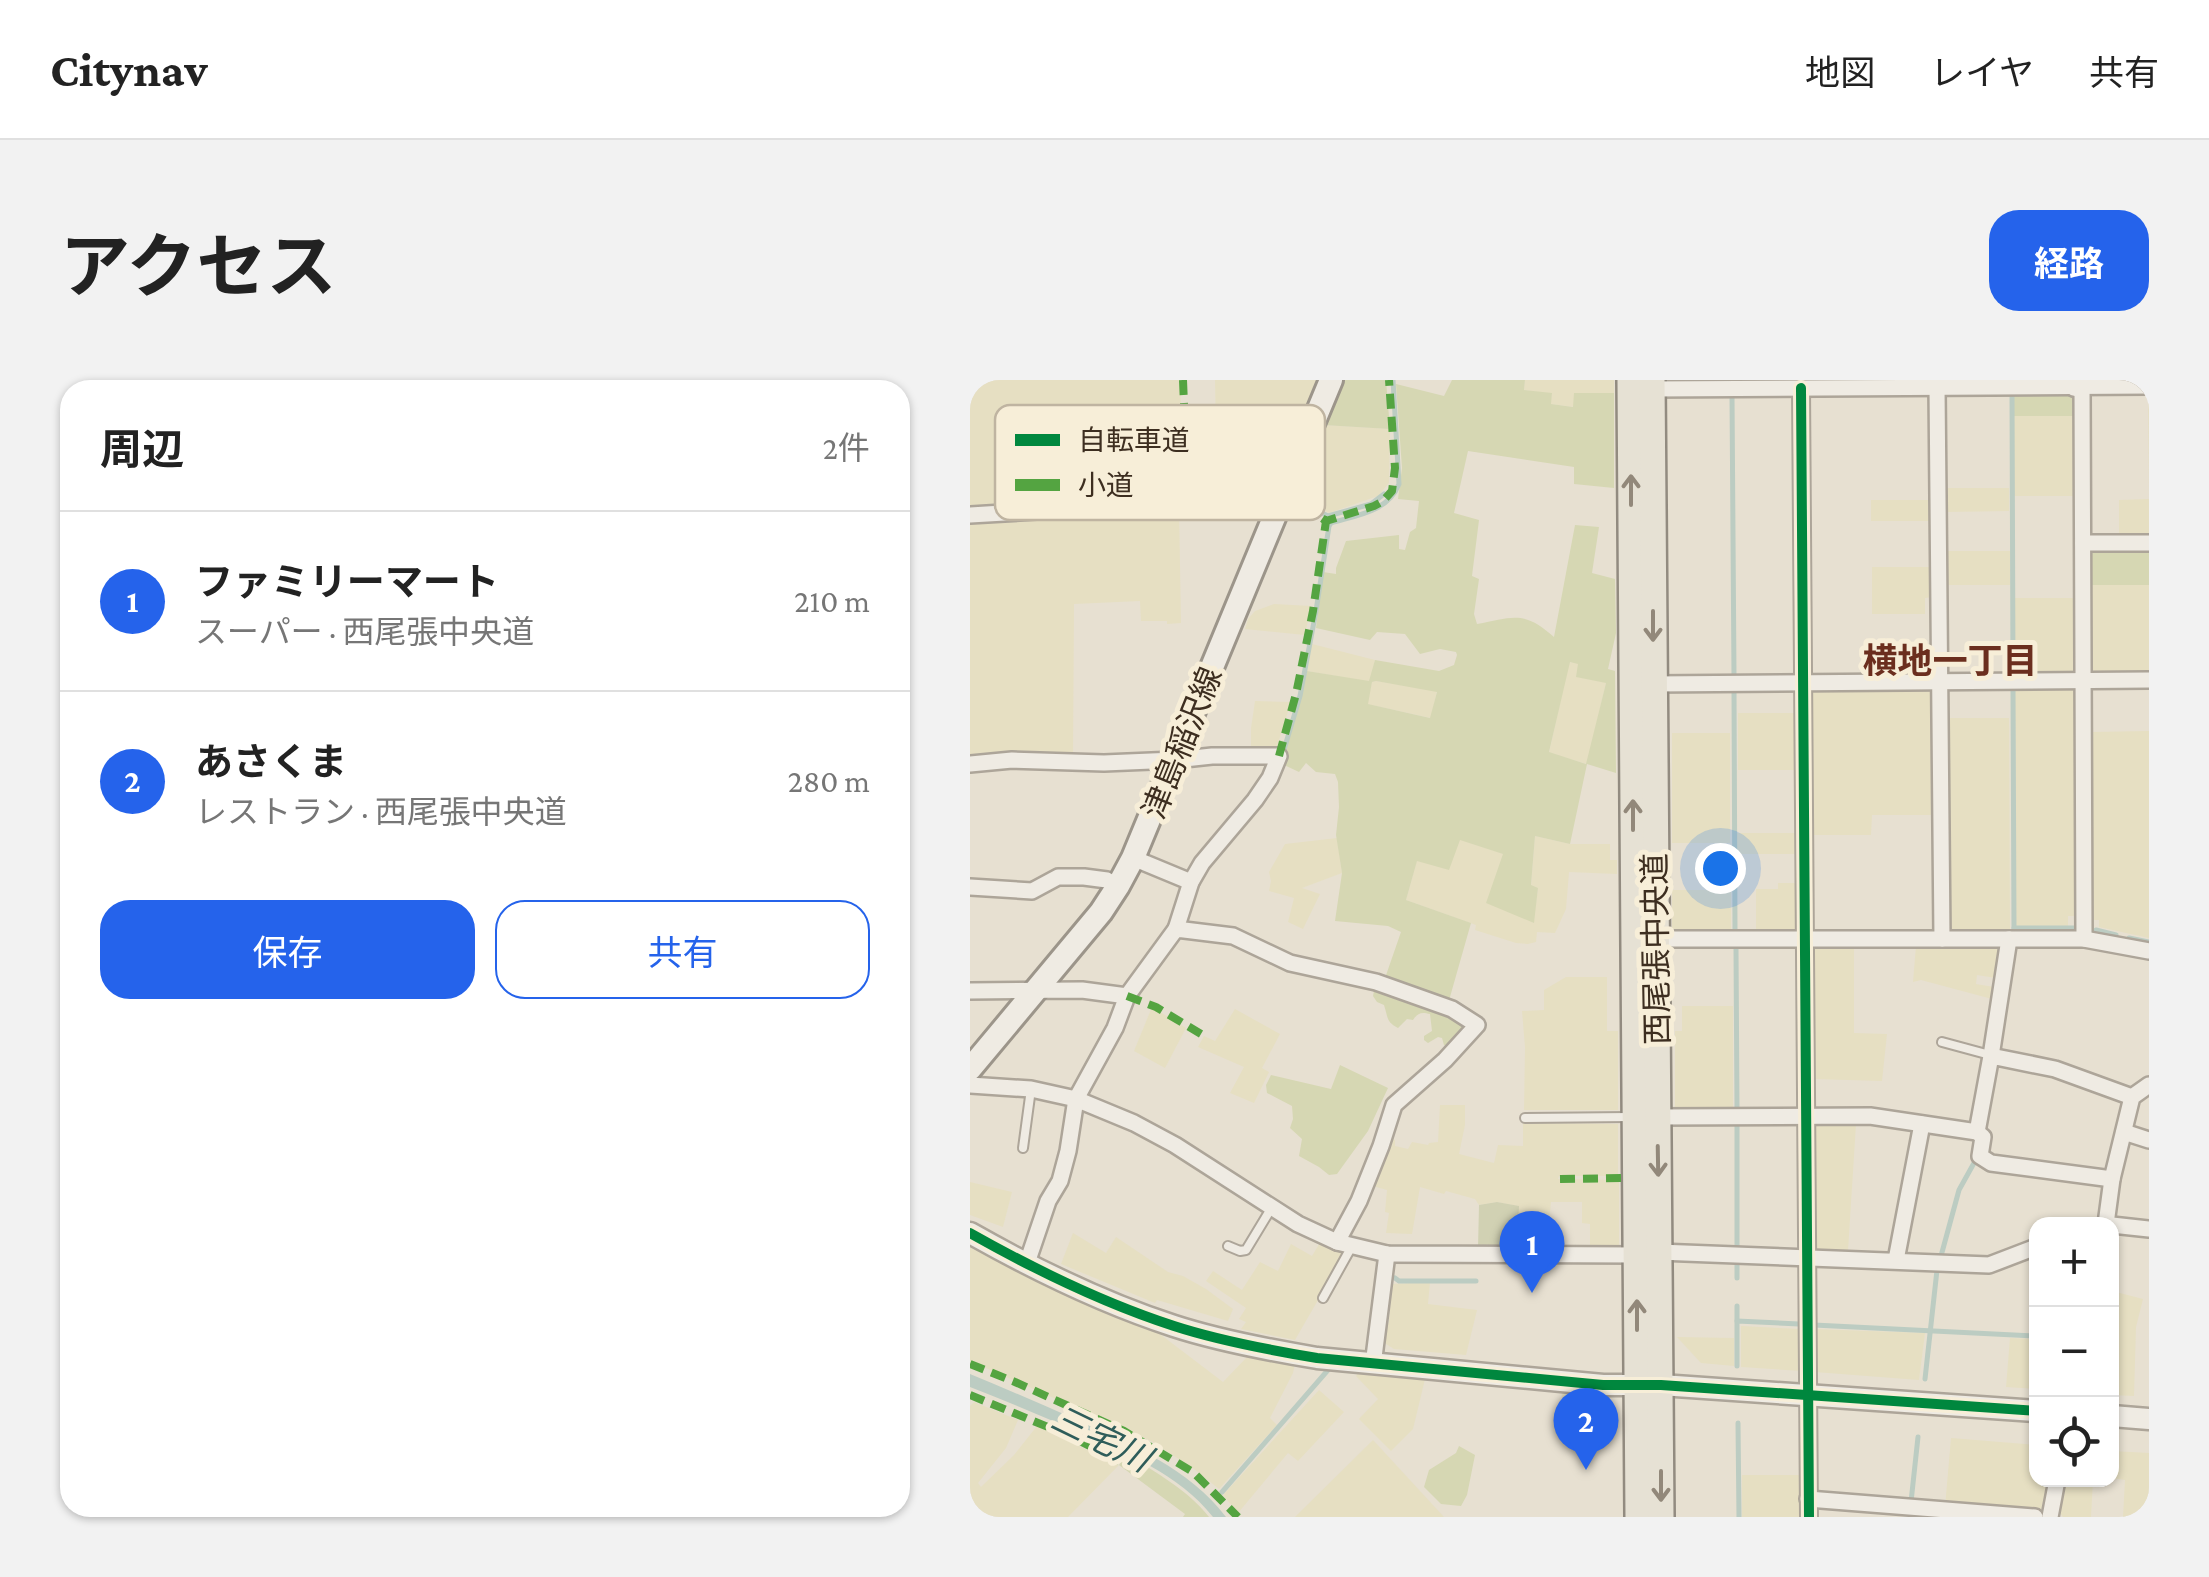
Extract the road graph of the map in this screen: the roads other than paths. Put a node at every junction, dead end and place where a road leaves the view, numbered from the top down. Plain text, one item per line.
1 (1331, 380) edge
2 (1645, 383) edge
3 (1870, 384) edge
4 (2078, 384) edge
5 (2149, 386) edge
6 (1937, 387) junction
7 (1801, 388) junction
8 (1321, 405) edge
9 (995, 514) edge
10 (970, 515) edge
11 (1273, 520) edge
12 (2082, 543) junction
13 (2149, 543) edge
14 (2083, 680) junction
15 (2149, 680) edge
16 (1940, 681) junction
17 (1803, 682) junction
18 (1653, 684) junction
19 (1175, 760) junction
20 (970, 764) edge
21 (1133, 858) junction
22 (1191, 882) junction
23 (1118, 886) junction
24 (970, 887) edge
25 (1176, 929) junction
26 (1655, 939) junction
27 (1804, 939) junction
28 (1942, 939) junction
29 (2008, 939) junction
30 (2084, 939) junction
31 (2149, 951) edge
32 (970, 991) edge
33 (1036, 991) junction
34 (1127, 996) junction
35 (1942, 1042) dead end
36 (1991, 1056) junction
37 (970, 1070) edge
38 (970, 1085) edge
39 (2149, 1085) edge
40 (1031, 1089) junction
41 (2132, 1098) junction
42 (1076, 1099) junction
43 (1805, 1116) junction
44 (1646, 1117) junction
45 (1524, 1118) dead end
46 (1922, 1124) junction
47 (1977, 1132) junction
48 (2124, 1132) junction
49 (2149, 1140) edge
50 (1023, 1148) dead end
51 (2112, 1179) junction
52 (1272, 1207) junction
53 (2110, 1217) edge
54 (2119, 1226) edge
55 (2149, 1229) edge
56 (970, 1233) edge
57 (1345, 1244) junction
58 (1228, 1246) dead end
59 (2029, 1250) edge
60 (1388, 1254) junction
61 (1648, 1254) junction
62 (1806, 1256) junction
63 (1896, 1260) junction
64 (1027, 1263) junction
65 (1323, 1298) dead end
66 (1373, 1365) junction
67 (1649, 1384) junction
68 (1808, 1394) junction
69 (2029, 1410) edge
70 (2119, 1417) edge
71 (2149, 1419) edge
72 (2056, 1487) edge
73 (1808, 1499) junction
74 (1638, 1517) edge
75 (1661, 1517) edge
76 (1808, 1517) edge
77 (2035, 1517) edge
78 (2050, 1517) edge

1 - 8 main road, 津島稲沢線
2 - 7 street
2 -> 18 main road, 西尾張中央道
44 -> 2 main road, 西尾張中央道
3 - 6 street
3 - 7 street
4 - 5 street
4 - 6 street
4 - 12 street
6 - 16 street
7 - 17 street
9 - 10 street
11 - 19 main road, 津島稲沢線
12 - 13 street
12 - 14 street
14 - 15 street
14 - 16 street
14 - 30 street
16 - 17 street
16 - 28 street
17 - 18 street
17 - 27 street
18 - 26 main road, 西尾張中央道
19 - 20 street
19 - 21 main road, 津島稲沢線
19 - 22 street
21 - 22 street
21 - 23 main road, 津島稲沢線
22 - 25 street
23 - 24 street
23 - 33 main road, 津島稲沢線
25 - 34 street
25 - 57 street
26 - 27 street
26 - 44 main road, 西尾張中央道
27 - 28 street
27 - 43 street
28 - 29 street
29 - 30 street
29 - 36 street
30 - 31 street
32 - 33 street
33 - 34 street
33 - 37 main road, 津島稲沢線
34 - 42 street
35 - 36 lane
36 - 41 street
36 - 47 street
38 - 40 street
39 - 41 street
40 - 42 street
40 - 50 lane
41 - 48 street
42 - 52 street
42 - 64 street
43 - 44 street
43 - 46 street
43 - 62 street
44 - 45 lane
44 - 61 main road, 西尾張中央道
46 - 47 street
46 - 63 street
47 - 51 street
48 - 49 street
48 - 51 street
51 - 53 street
52 - 57 street
52 - 58 lane
54 - 55 street
56 - 64 street
57 - 60 street
57 - 65 lane
59 - 63 street
60 - 61 street
60 - 66 street
61 - 62 street
61 - 67 main road, 西尾張中央道
62 - 63 street
62 - 68 street
64 - 66 street
66 - 67 street
67 - 68 street
67 - 74 main road, 西尾張中央道
67 -> 75 main road, 西尾張中央道
68 - 69 street
68 - 73 street
70 - 71 street
72 - 78 street
73 - 76 street
73 - 77 street

